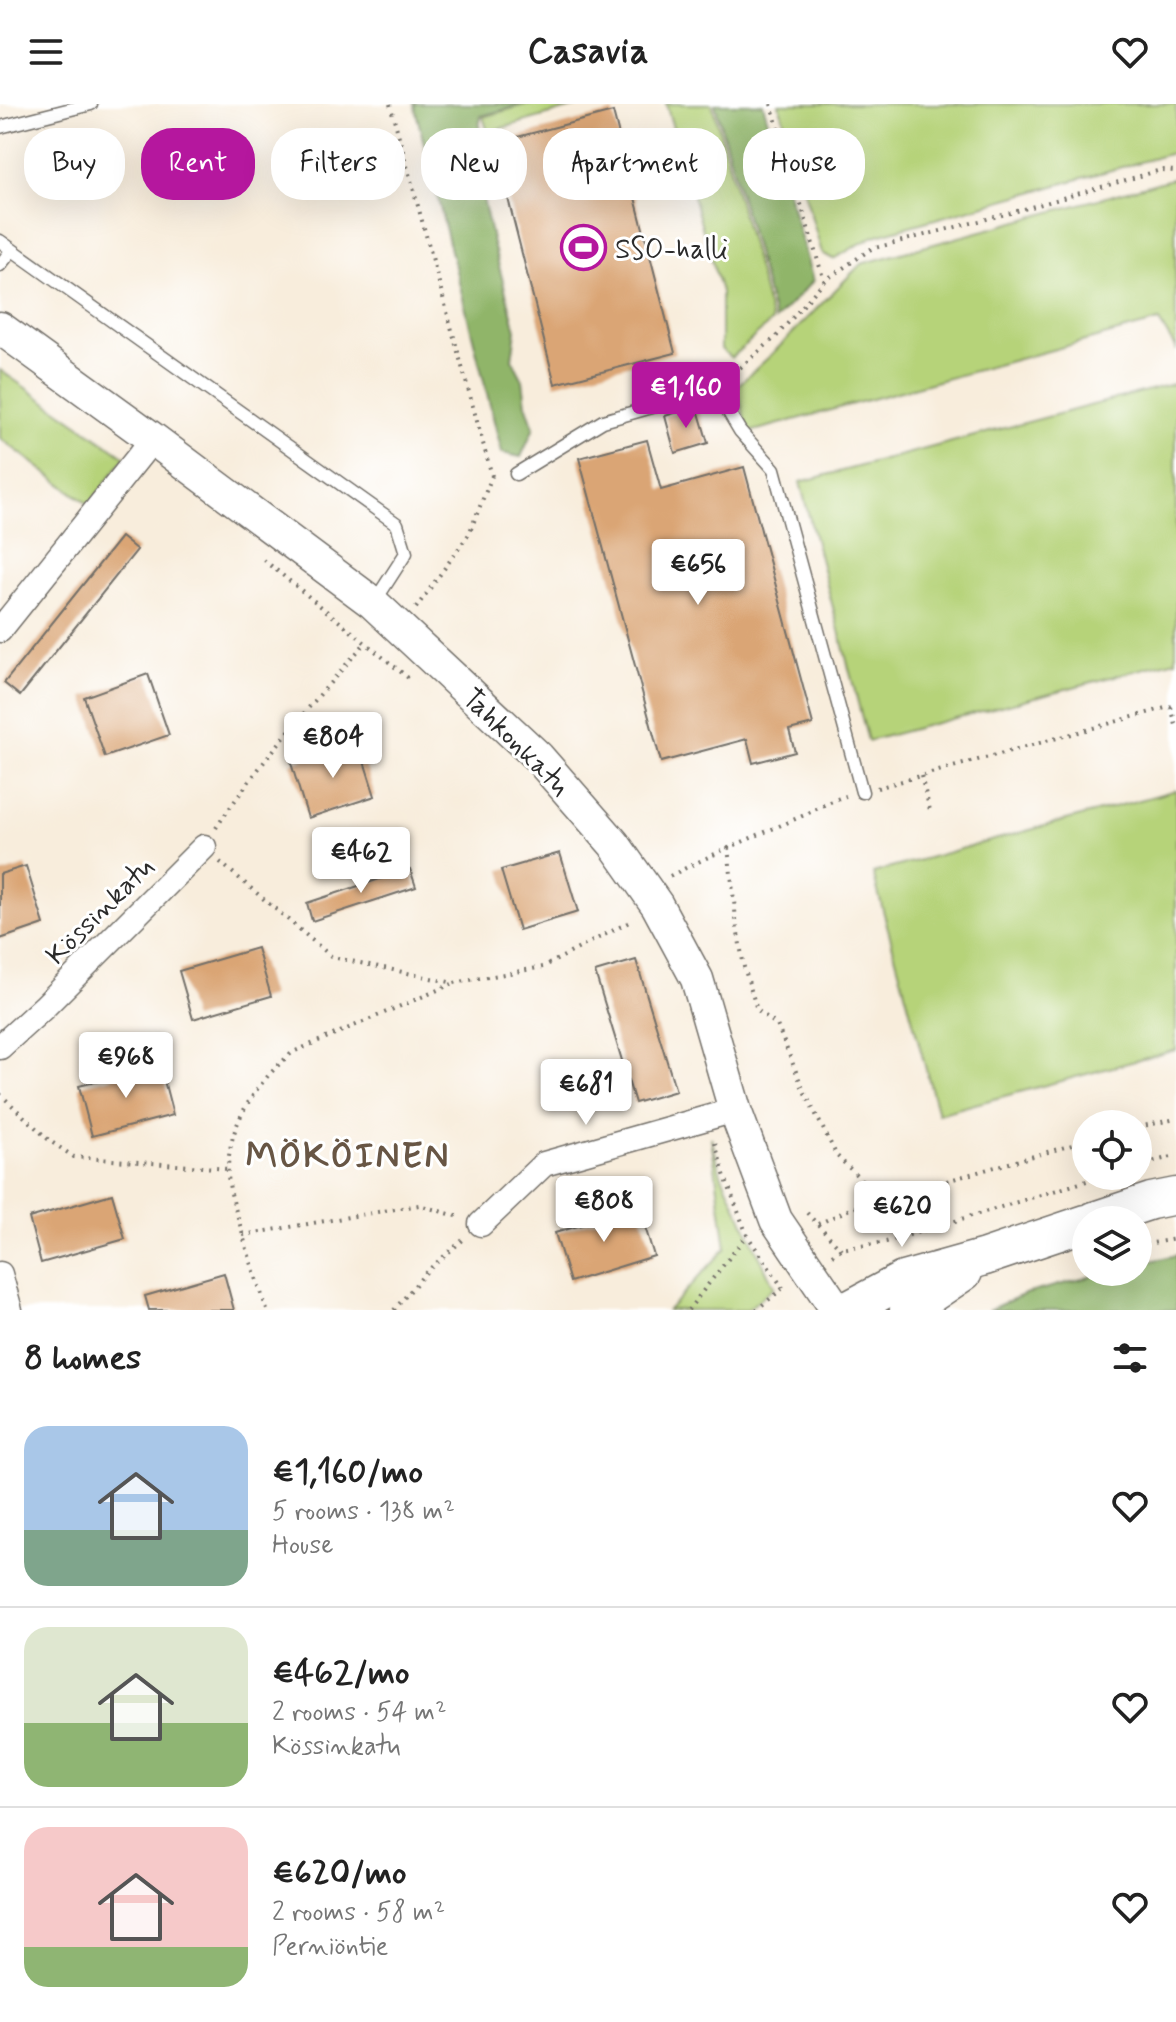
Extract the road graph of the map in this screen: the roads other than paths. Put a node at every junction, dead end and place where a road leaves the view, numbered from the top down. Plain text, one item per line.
1 (91, 104) edge
2 (0, 127) edge
3 (0, 241) edge
4 (12, 250) junction
5 (0, 265) edge
6 (0, 328) edge
7 (153, 439) junction
8 (516, 474) road end
9 (383, 613) junction
10 (0, 630) edge
11 (862, 792) road end
12 (204, 847) road end
13 (0, 1047) edge
14 (721, 1113) junction
15 (1176, 1196) edge
16 (1136, 1206) edge
17 (481, 1224) road end
18 (1072, 1228) edge
19 (985, 1257) junction
20 (0, 1274) edge
21 (10, 1310) edge
22 (837, 1310) edge
23 (847, 1310) edge
24 (908, 1310) edge

1 - 2 lane
3 - 4 lane
4 - 5 lane
4 - 9 lane
6 - 7 street, Tahkonkatu
7 - 9 street, Tahkonkatu
7 - 10 street
8 - 11 lane
9 - 14 street, Tahkonkatu
12 - 13 street, Kössinkatu
14 - 17 street
14 - 22 street, Tahkonkatu
15 - 16 main road
18 - 19 main road
19 - 23 main road
19 - 24 main road
20 - 21 street

